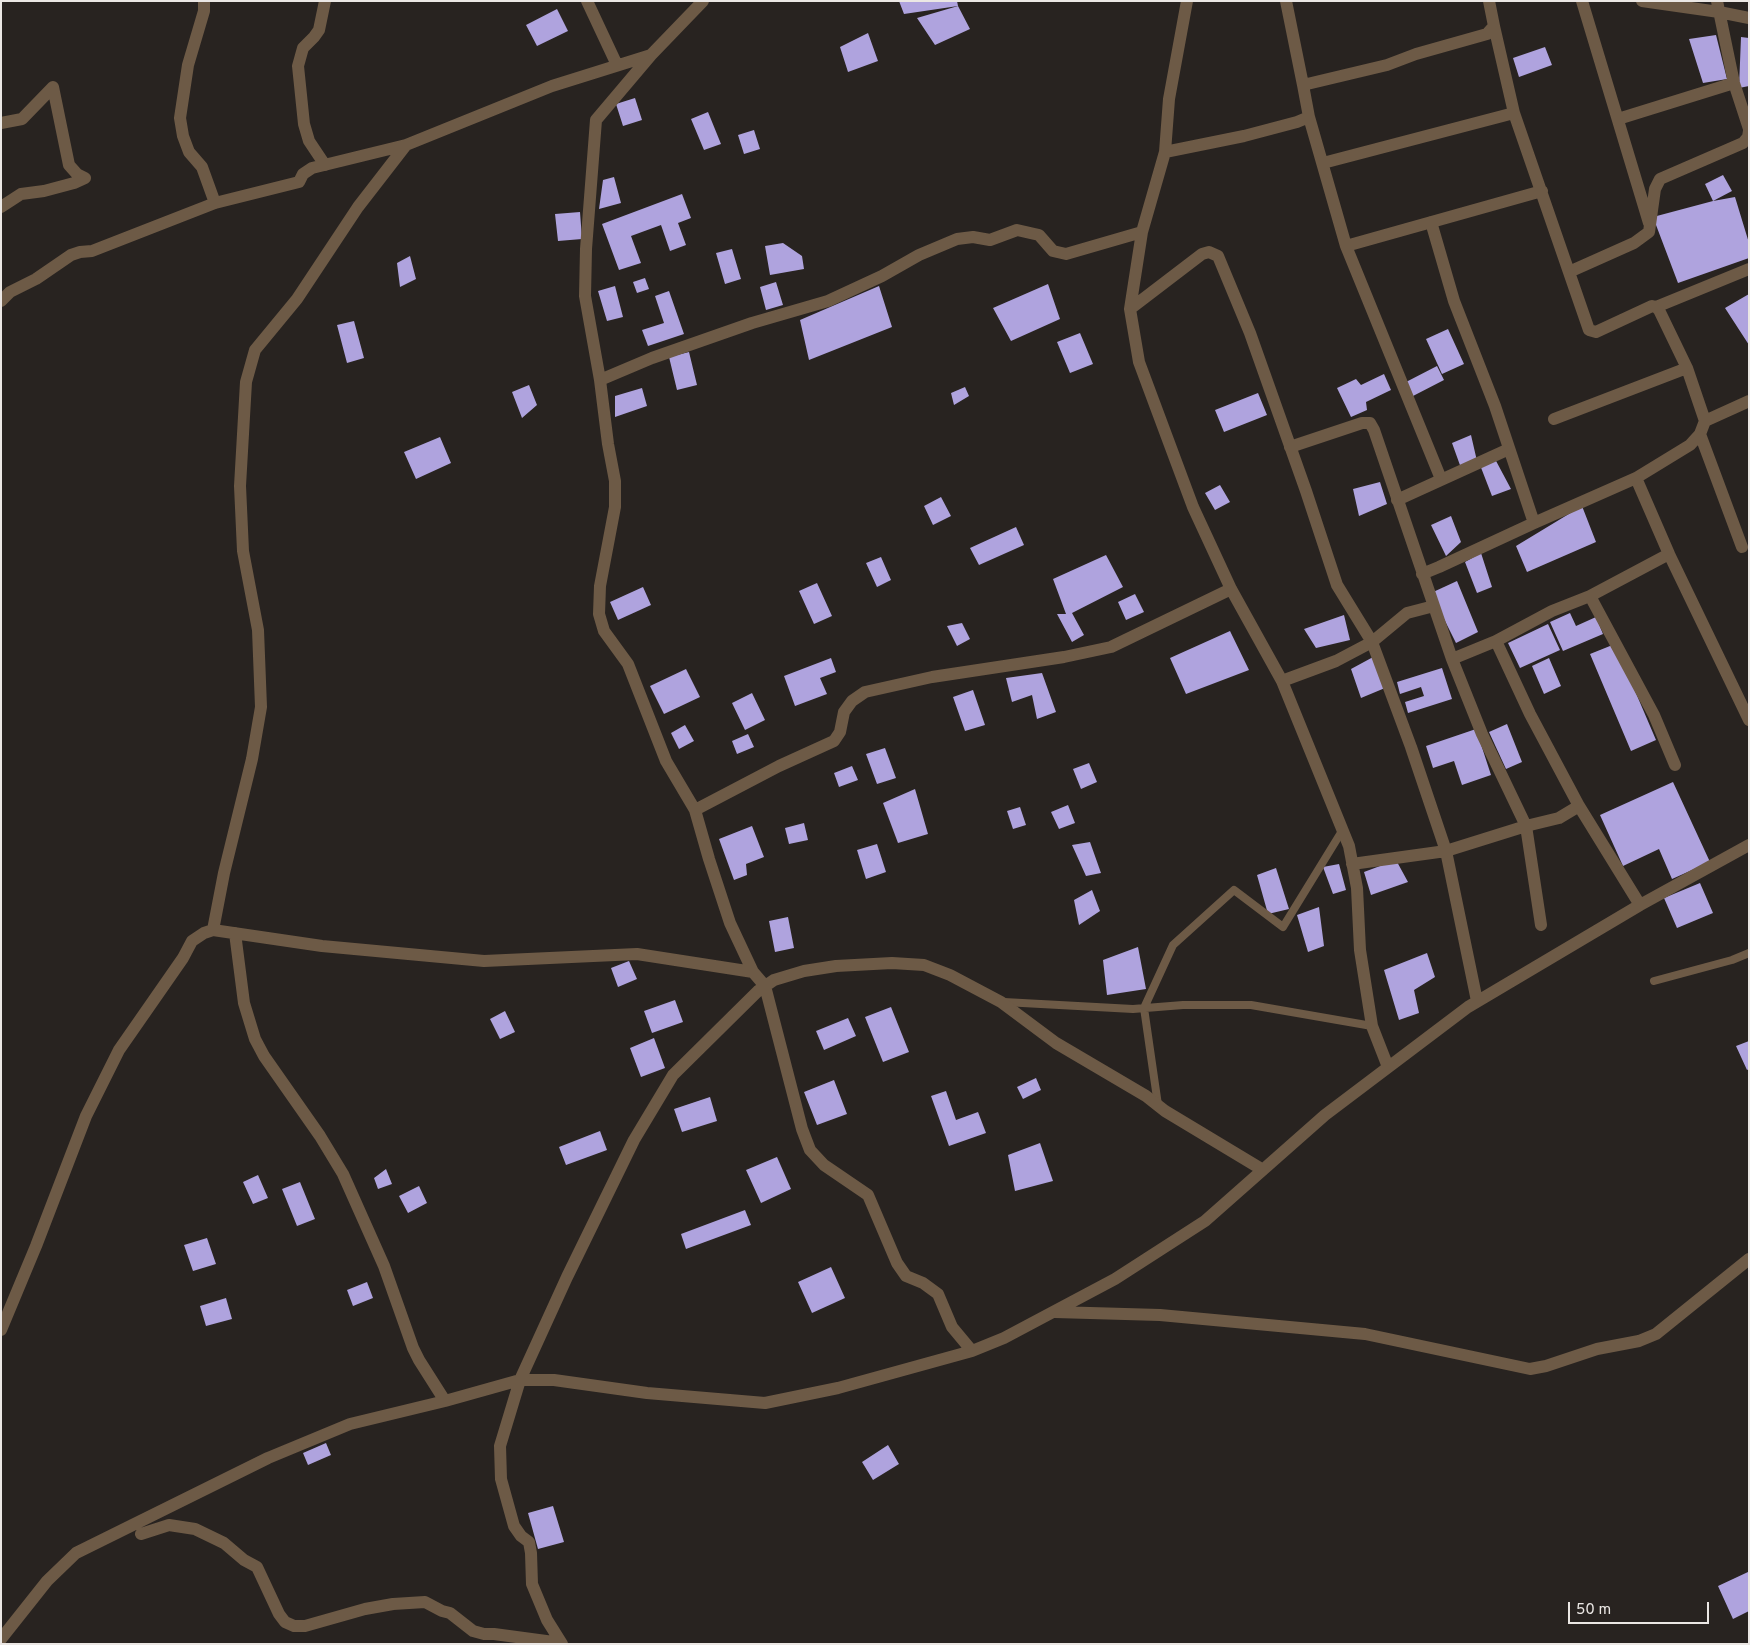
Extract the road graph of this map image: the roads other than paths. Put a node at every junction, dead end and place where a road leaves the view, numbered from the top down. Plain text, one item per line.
1 (204, 1) edge
2 (325, 1) edge
3 (587, 1) edge
4 (703, 1) edge
5 (1187, 1) edge
6 (1286, 1) edge
7 (1489, 1) edge
8 (1582, 1) edge
9 (1642, 1) edge
10 (1718, 6) edge
11 (1749, 18) edge
12 (1494, 26) junction
13 (651, 55) junction
14 (616, 65) junction
15 (1734, 83) junction
16 (1303, 86) junction
17 (1514, 113) junction
18 (1309, 117) junction
19 (1618, 119) junction
20 (1, 123) edge
21 (1749, 130) edge
22 (1748, 137) edge
23 (406, 145) junction
24 (1165, 152) junction
25 (1322, 163) junction
26 (325, 165) junction
27 (1542, 191) junction
28 (216, 203) junction
29 (1, 207) edge
30 (1431, 222) junction
31 (1650, 228) junction
32 (1142, 232) junction
33 (1346, 246) junction
34 (1749, 269) edge
35 (1570, 272) junction
36 (1, 301) edge
37 (1656, 307) junction
38 (1130, 309) junction
39 (1687, 368) junction
40 (600, 380) junction
41 (1749, 401) edge
42 (1554, 419) dead end
43 (1704, 420) junction
44 (1700, 434) junction
45 (1290, 447) junction
46 (1509, 449) junction
47 (1636, 478) junction
48 (1441, 479) junction
49 (1397, 500) junction
50 (1534, 523) junction
51 (1742, 547) dead end
52 (1669, 554) junction
53 (1422, 574) junction
54 (1231, 588) junction
55 (1590, 596) junction
56 (1434, 606) junction
57 (1496, 641) junction
58 (1372, 642) junction
59 (1452, 659) junction
60 (1282, 681) junction
61 (1749, 720) edge
62 (1675, 765) dead end
63 (1579, 806) junction
64 (695, 810) junction
65 (1526, 826) junction
66 (1342, 831) junction
67 (1749, 846) edge
68 (1446, 851) junction
69 (1352, 864) junction
70 (1640, 905) junction
71 (1541, 925) dead end
72 (213, 930) junction
73 (235, 933) junction
74 (1749, 953) edge
75 (754, 972) junction
76 (1654, 981) dead end
77 (765, 986) junction
78 (1477, 1001) junction
79 (1001, 1002) junction
80 (1144, 1008) junction
81 (1372, 1026) junction
82 (1388, 1067) junction
83 (1158, 1106) junction
84 (1263, 1170) junction
85 (1749, 1259) edge
86 (1052, 1312) junction
87 (1, 1330) edge
88 (972, 1351) junction
89 (520, 1380) junction
90 (444, 1401) junction
91 (141, 1534) dead end
92 (1, 1639) edge
93 (561, 1643) edge

1 - 28 street
2 - 26 street
3 - 14 street
4 - 13 street
5 - 24 street
6 - 16 street
7 - 12 street
8 - 19 street
9 - 10 street
10 - 11 street
10 - 15 street
12 - 16 street
12 - 17 street
13 - 14 street
13 - 40 street
14 - 23 street
15 - 19 street
15 - 21 street
16 - 18 street
17 - 25 street
17 - 27 street
18 - 24 street
18 - 25 street
19 - 31 street
20 - 29 street
21 - 22 street
22 - 31 street
23 - 26 street
23 - 72 street
24 - 32 street
25 - 33 street
26 - 28 street
27 - 30 street
27 - 35 street
28 - 36 street
30 - 33 street
30 - 46 street
31 - 35 street
32 - 38 street
32 - 40 street
33 - 48 street
34 - 37 street
35 - 37 street
37 - 39 street
38 - 45 street
38 - 54 street
39 - 42 street
39 - 43 street
40 - 64 street
41 - 43 street
43 - 44 street
44 - 47 street
44 - 51 street
45 - 49 street
45 - 58 street
46 - 48 street
46 - 50 street
47 - 50 street
47 - 52 street
48 - 49 street
49 - 53 street
50 - 53 street
52 - 55 street
52 - 61 street
53 - 56 street
54 - 60 street
54 - 64 street
55 - 57 street
55 - 62 street
56 - 58 street
56 - 59 street
57 - 59 street
57 - 63 street
58 - 60 street
58 - 68 street
59 - 65 street
60 - 66 street
63 - 65 street
63 - 70 street
64 - 75 street
65 - 68 street
65 - 71 street
66 - 69 street
66 - 80 lane
67 - 70 street
68 - 69 street
68 - 78 street
69 - 81 street
70 - 78 street
72 - 73 street
72 - 87 street
73 - 75 street
73 - 90 street
74 - 76 lane
75 - 77 street
77 - 79 street
77 - 88 street
77 - 89 street
78 - 82 street
79 - 80 lane
79 - 83 street
80 - 81 lane
80 - 83 lane
81 - 82 street
82 - 84 street
83 - 84 street
84 - 86 street
85 - 86 street
86 - 88 street
88 - 89 street
89 - 90 street
89 - 93 street
90 - 92 street
91 - 93 street

